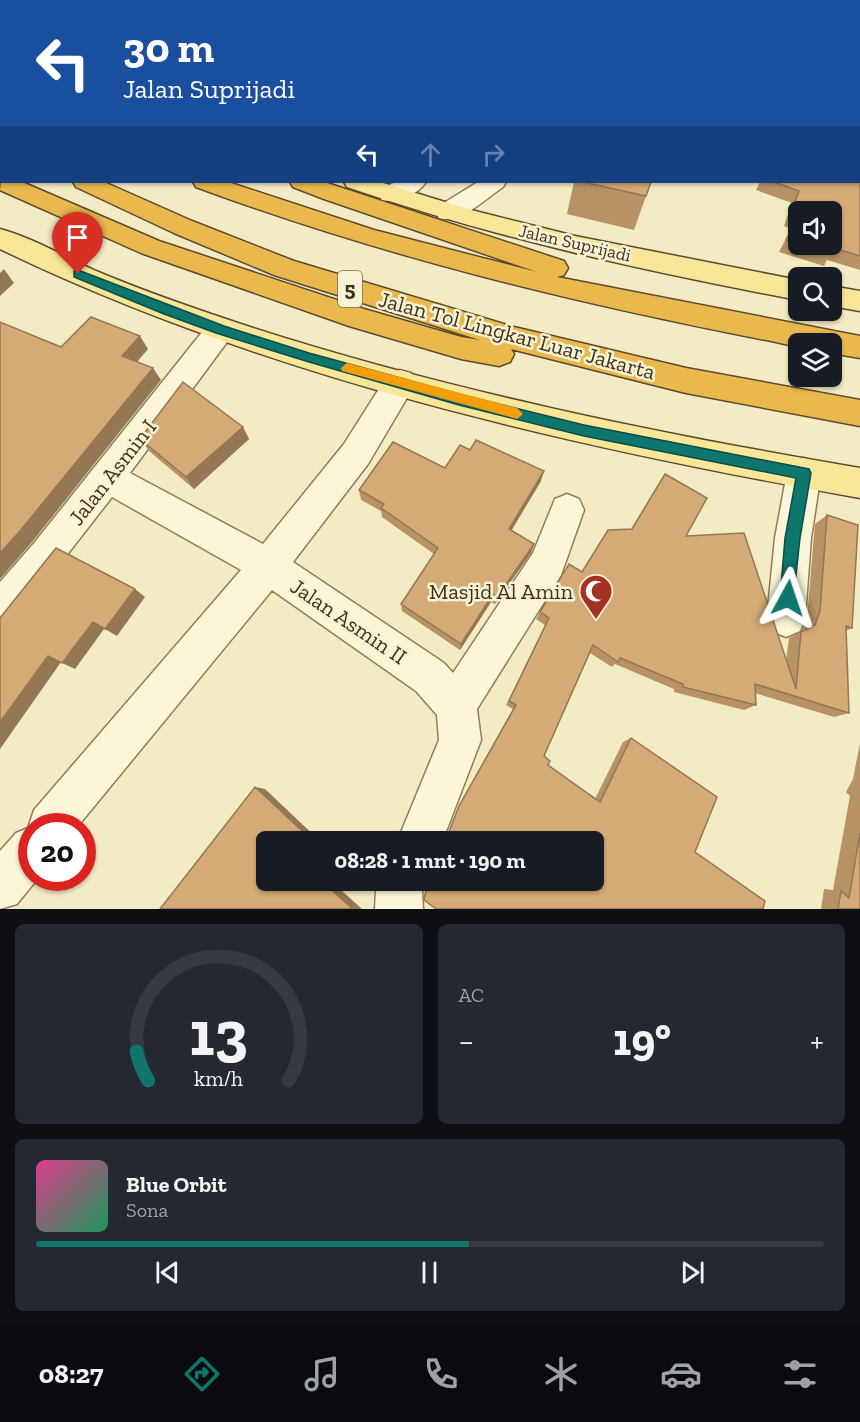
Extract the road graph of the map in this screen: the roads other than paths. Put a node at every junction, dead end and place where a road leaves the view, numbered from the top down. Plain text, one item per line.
1 (6, 183) edge
2 (87, 183) edge
3 (208, 183) edge
4 (305, 183) edge
5 (359, 183) edge
6 (412, 183) edge
7 (492, 183) edge
8 (391, 194) junction
9 (448, 212) junction
10 (0, 238) edge
11 (788, 288) edge
12 (842, 298) edge
13 (860, 301) edge
14 (667, 312) junction
15 (220, 330) junction
16 (860, 347) edge
17 (626, 368) junction
18 (400, 382) junction
19 (860, 413) edge
20 (804, 473) junction
21 (108, 478) junction
22 (860, 483) edge
23 (567, 510) dead end
24 (268, 566) junction
25 (0, 611) edge
26 (786, 618) dead end
27 (456, 705) junction
28 (61, 813) edge
29 (424, 831) edge
30 (18, 866) edge
31 (0, 887) edge
32 (399, 891) edge
33 (399, 909) edge

1 - 17 highway
2 - 17 highway, Jalan Tol Lingkar Luar Jakarta / 5
3 - 14 highway
4 - 14 highway
5 - 8 main road, Jalan Suprijadi
6 - 8 street
7 - 9 street
8 - 9 main road, Jalan Suprijadi
9 - 11 main road, Jalan Suprijadi
10 - 15 main road
12 - 13 main road
14 - 16 highway
15 - 18 main road
15 - 21 street, Jalan Asmin I
17 - 19 highway, Jalan Tol Lingkar Luar Jakarta / 5
18 - 20 main road
18 - 24 street
20 - 22 main road
20 - 26 street
21 - 24 street, Jalan Asmin II
21 - 25 street, Jalan Asmin I
23 - 27 street
24 - 27 street, Jalan Asmin II
24 - 28 street
27 - 29 street
30 - 31 street
32 - 33 street

